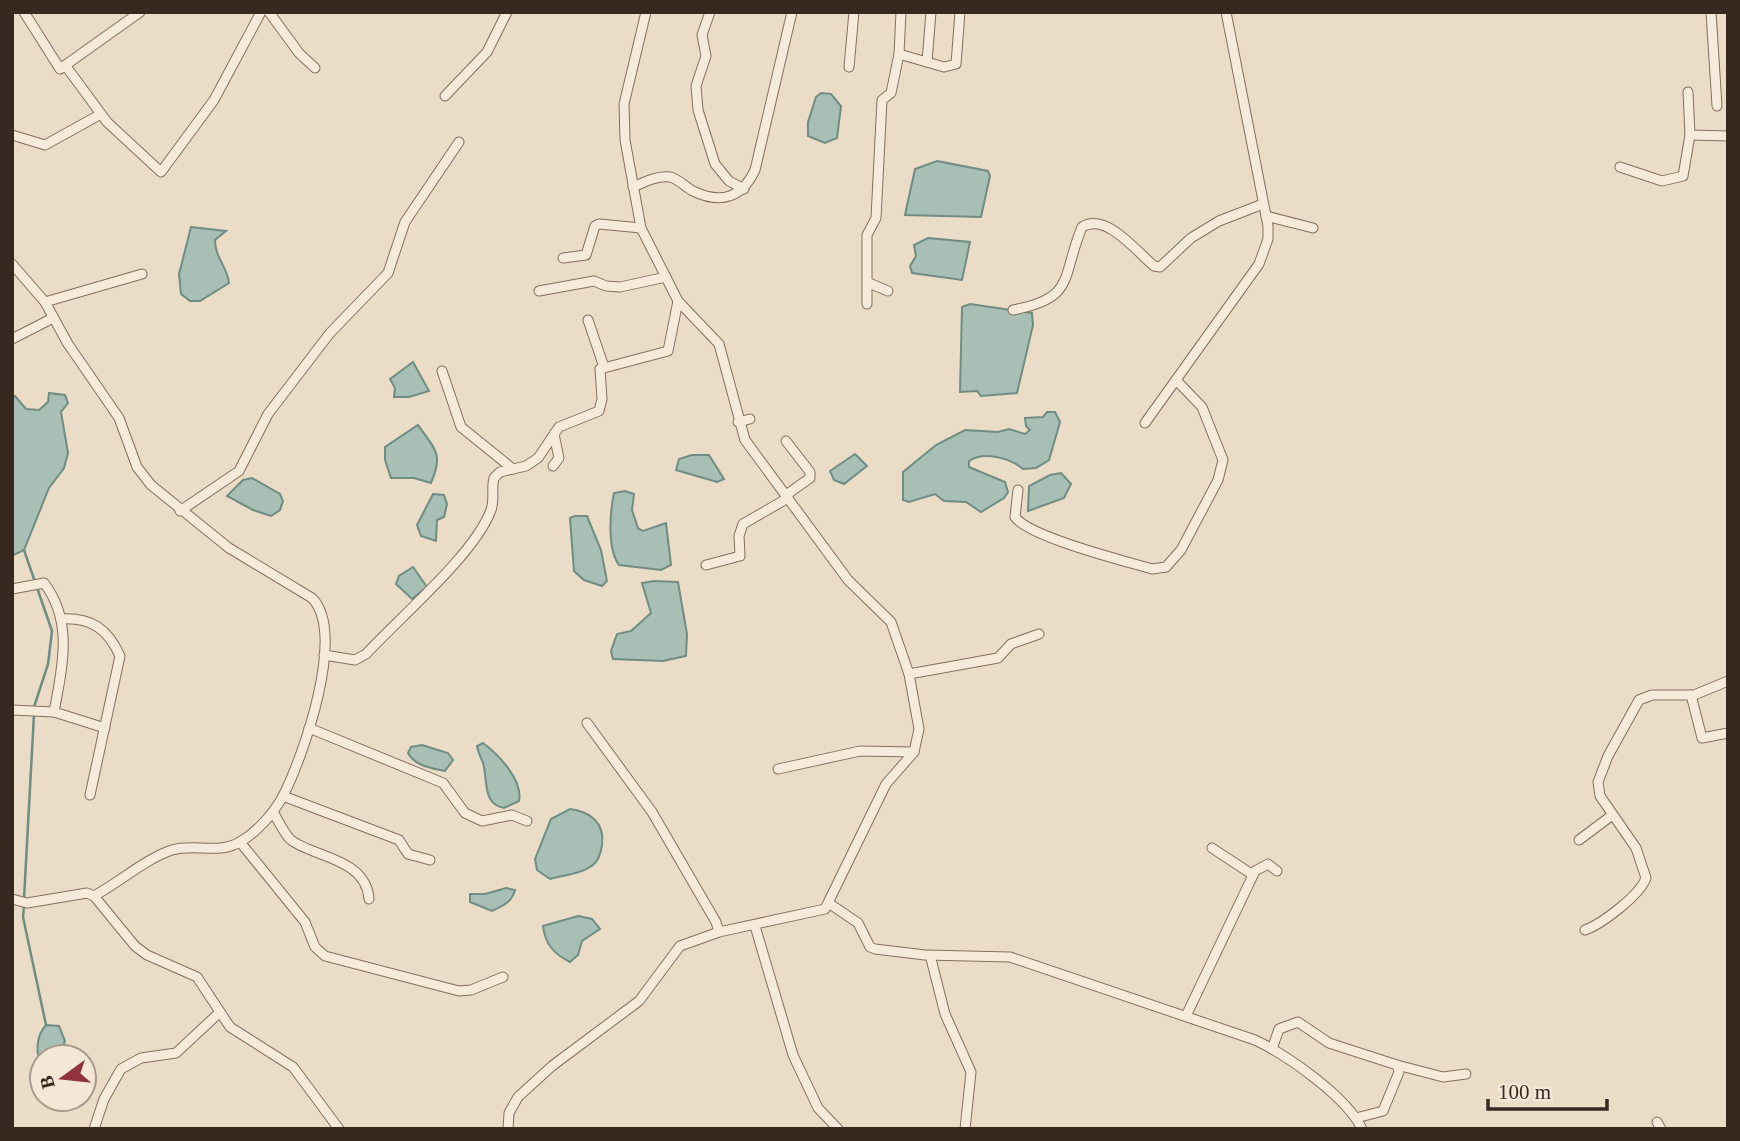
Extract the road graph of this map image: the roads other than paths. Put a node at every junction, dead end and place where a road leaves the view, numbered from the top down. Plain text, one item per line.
1 (24, 12) edge
2 (140, 12) edge
3 (261, 12) edge
4 (269, 12) edge
5 (507, 12) edge
6 (646, 12) edge
7 (710, 12) edge
8 (792, 12) edge
9 (853, 12) edge
10 (901, 12) edge
11 (932, 12) edge
12 (960, 12) edge
13 (1226, 12) edge
14 (1711, 12) edge
15 (899, 54) junction
16 (927, 62) junction
17 (65, 65) junction
18 (849, 67) dead end
19 (315, 68) dead end
20 (1688, 92) dead end
21 (445, 96) dead end
22 (1717, 106) dead end
23 (101, 114) junction
24 (12, 135) edge
25 (1689, 135) junction
26 (1728, 136) edge
27 (459, 142) dead end
28 (1620, 167) dead end
29 (634, 187) junction
30 (744, 189) junction
31 (1263, 204) junction
32 (1266, 216) junction
33 (641, 228) junction
34 (1313, 228) dead end
35 (563, 258) dead end
36 (12, 264) edge
37 (142, 274) dead end
38 (666, 277) junction
39 (869, 283) junction
40 (539, 291) dead end
41 (888, 291) dead end
42 (678, 300) junction
43 (46, 302) junction
44 (867, 304) dead end
45 (1013, 310) dead end
46 (53, 318) junction
47 (588, 320) dead end
48 (12, 339) edge
49 (604, 366) junction
50 (442, 371) dead end
51 (1177, 380) junction
52 (750, 419) dead end
53 (738, 422) junction
54 (1145, 423) dead end
55 (554, 434) junction
56 (786, 440) dead end
57 (552, 466) dead end
58 (513, 469) junction
59 (1018, 490) dead end
60 (787, 497) junction
61 (180, 511) junction
62 (706, 565) dead end
63 (12, 589) edge
64 (61, 619) junction
65 (1039, 634) dead end
66 (324, 655) junction
67 (909, 674) junction
68 (1728, 681) edge
69 (1691, 695) junction
70 (12, 710) edge
71 (54, 712) junction
72 (587, 723) dead end
73 (105, 728) junction
74 (309, 728) junction
75 (1728, 733) edge
76 (914, 752) junction
77 (778, 769) dead end
78 (90, 795) dead end
79 (283, 796) junction
80 (273, 812) junction
81 (1611, 816) junction
82 (527, 821) dead end
83 (1579, 840) dead end
84 (240, 842) junction
85 (1212, 848) dead end
86 (430, 860) dead end
87 (1277, 871) dead end
88 (1253, 875) junction
89 (94, 896) junction
90 (369, 898) dead end
91 (19, 902) edge
92 (830, 904) junction
93 (755, 926) junction
94 (1585, 930) dead end
95 (719, 932) junction
96 (930, 955) junction
97 (503, 976) dead end
98 (219, 1013) junction
99 (1186, 1016) junction
100 (1272, 1049) junction
101 (1397, 1065) junction
102 (1466, 1074) dead end
103 (1356, 1118) junction
104 (94, 1129) edge
105 (340, 1129) edge
106 (508, 1129) edge
107 (838, 1129) edge
108 (965, 1129) edge
109 (1362, 1129) edge

1 - 17 street
2 - 17 street
3 - 23 street
4 - 19 street
5 - 21 street
6 - 29 street
7 - 30 street
8 - 30 street
9 - 18 street
10 - 15 street
11 - 16 street
12 - 16 street
13 - 31 street
14 - 22 street
15 - 16 street
15 - 39 street
17 - 23 street
20 - 25 street
23 - 24 street
25 - 26 street
25 - 28 street
27 - 61 street
29 - 30 street
29 - 33 street
31 - 32 street
31 - 45 street
32 - 34 street
32 - 51 street
33 - 35 street
33 - 38 street
36 - 43 street
37 - 43 street
38 - 40 street
38 - 42 street
39 - 41 street
39 - 44 street
42 - 49 street
42 - 53 street
43 - 46 street
46 - 48 street
46 - 61 street
47 - 49 street
49 - 55 street
50 - 58 street
51 - 54 street
51 - 59 street
52 - 53 street
53 - 60 street
55 - 57 street
55 - 58 street
56 - 60 street
58 - 66 street
60 - 62 street
60 - 67 street
61 - 66 street
63 - 64 street
64 - 71 street
64 - 73 street
65 - 67 street
66 - 74 street
67 - 76 street
68 - 69 street
69 - 75 street
69 - 81 street
70 - 71 street
71 - 73 street
72 - 95 street
73 - 78 street
74 - 79 street
74 - 82 street
76 - 77 street
76 - 92 street
79 - 80 street
79 - 86 street
80 - 84 street
80 - 90 street
81 - 83 street
81 - 94 street
84 - 89 street
84 - 97 street
85 - 88 street
87 - 88 street
88 - 99 street
89 - 91 street
89 - 98 street
92 - 93 street
92 - 96 street
93 - 95 street
93 - 107 street
95 - 106 street
96 - 99 street
96 - 108 street
98 - 104 street
98 - 105 street
99 - 100 street
100 - 101 street
100 - 103 street
101 - 102 street
101 - 103 street
103 - 109 street

